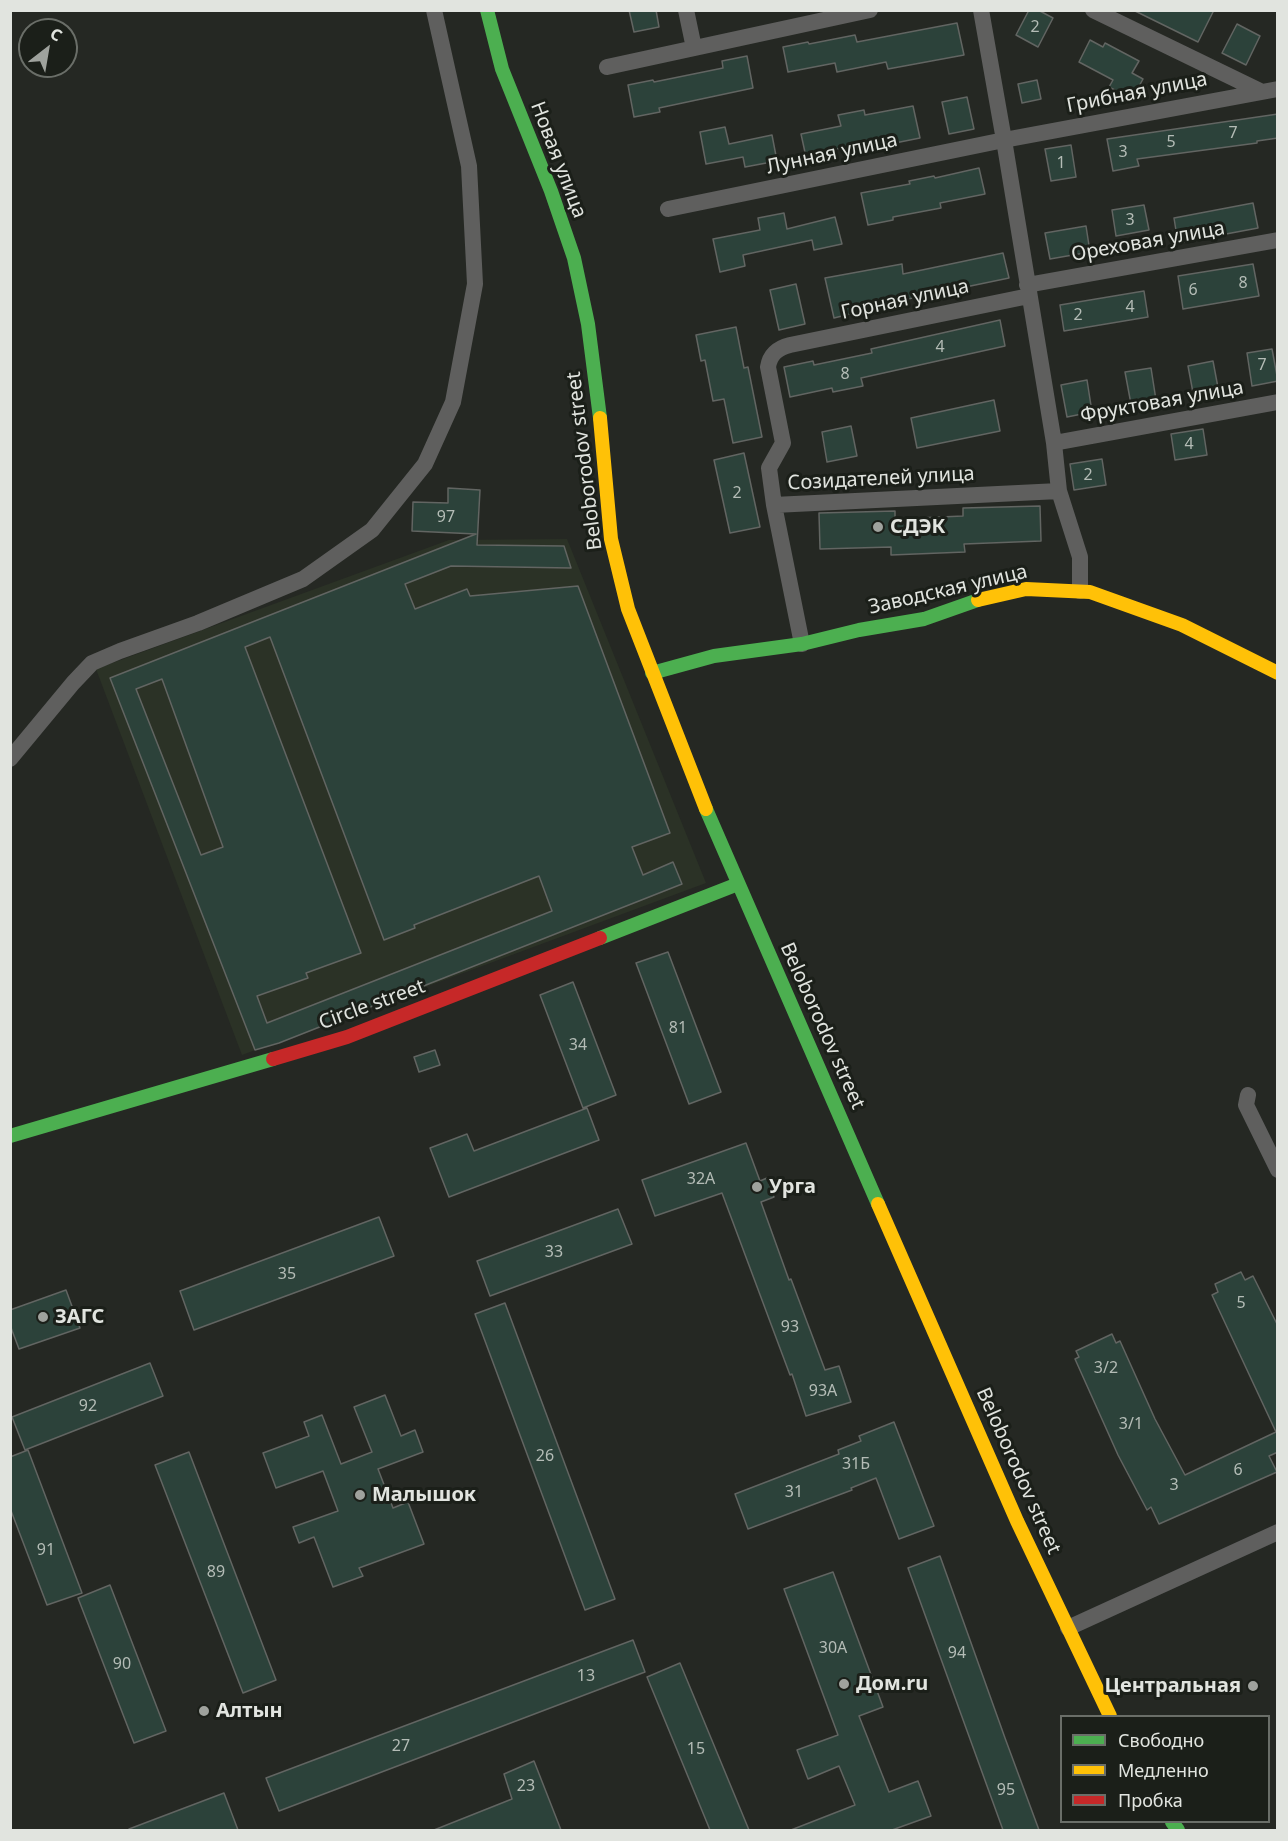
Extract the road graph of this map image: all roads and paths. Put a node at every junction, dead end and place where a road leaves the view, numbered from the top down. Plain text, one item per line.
1 (434, 10) edge
2 (488, 10) edge
3 (686, 10) edge
4 (870, 10) edge
5 (981, 10) edge
6 (1093, 10) edge
7 (694, 48) junction
8 (606, 67) dead end
9 (1278, 88) edge
10 (1260, 91) junction
11 (1004, 140) junction
12 (668, 209) dead end
13 (1278, 240) edge
14 (1028, 291) junction
15 (588, 324) joint
16 (1278, 402) edge
17 (1054, 443) junction
18 (1059, 491) junction
19 (774, 505) junction
20 (1080, 591) junction
21 (802, 644) junction
22 (1278, 673) edge
23 (652, 674) junction
24 (10, 759) edge
25 (738, 884) junction
26 (1248, 1095) dead end
27 (10, 1136) edge
28 (1278, 1170) edge
29 (1278, 1532) edge
30 (1068, 1628) junction
31 (1110, 1715) edge

1 - 24 street
2 - 15 main road, Новая улица
3 - 7 street
4 - 7 street
5 - 11 street
6 - 10 street
7 - 8 street
9 - 10 street, Грибная улица
10 - 11 street, Грибная улица
11 - 12 street, Лунная улица
11 - 14 street
13 - 14 street, Ореховая улица
14 - 17 street
14 - 19 street, Горная улица
15 - 23 main road, Beloborodov street
16 - 17 street, Фруктовая улица
17 - 18 street
18 - 19 street, Созидателей улица
18 - 20 street
19 - 21 street, Созидателей улица
20 - 21 main road, Заводская улица
20 - 22 main road, Заводская улица
21 - 23 main road, Заводская улица
23 - 25 main road, Beloborodov street
25 - 27 main road, Circle street
25 - 30 main road, Beloborodov street
26 - 28 street
29 - 30 street
30 - 31 main road, Beloborodov street

